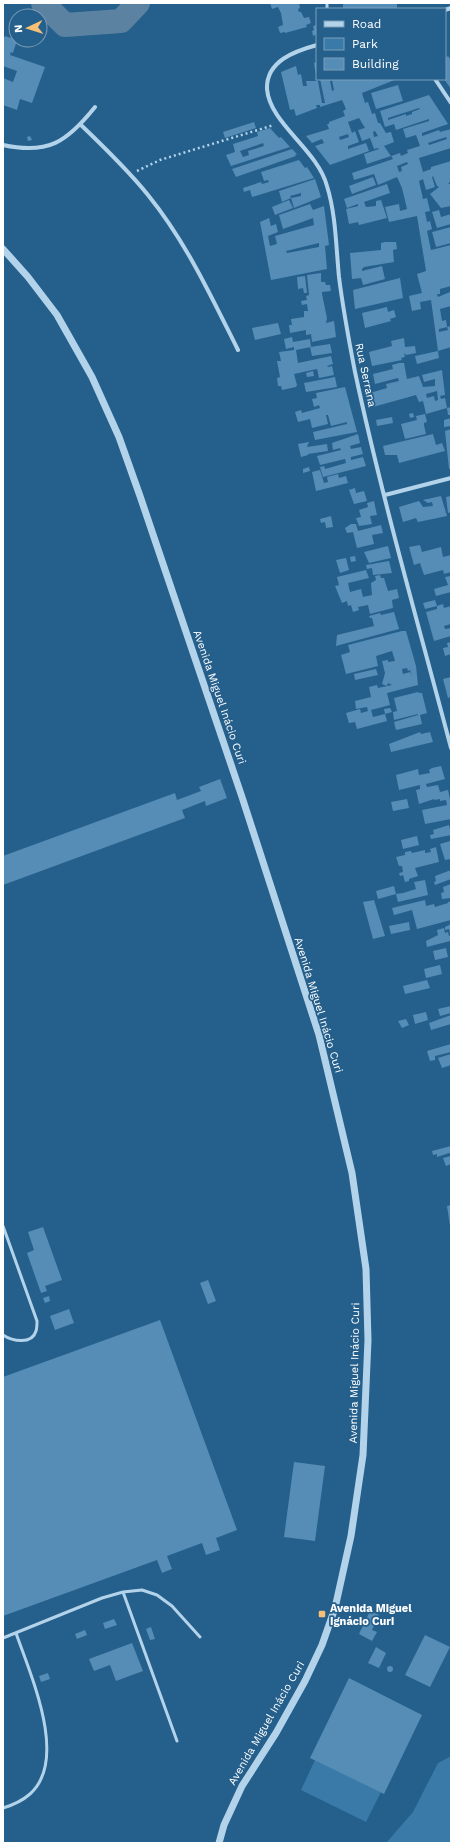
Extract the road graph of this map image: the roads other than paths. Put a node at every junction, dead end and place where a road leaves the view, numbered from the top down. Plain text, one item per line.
1 (316, 45) edge
2 (436, 80) edge
3 (451, 103) edge
4 (95, 107) dead end
5 (81, 125) junction
6 (3, 145) edge
7 (3, 249) edge
8 (238, 350) dead end
9 (451, 478) edge
10 (385, 495) junction
11 (451, 748) edge
12 (3, 1226) edge
13 (3, 1335) edge
14 (124, 1592) junction
15 (16, 1633) junction
16 (200, 1637) dead end
17 (3, 1638) edge
18 (177, 1741) dead end
19 (3, 1808) edge
20 (219, 1843) edge

1 - 10 street, Rua Serrana
2 - 3 street
4 - 5 street
5 - 6 street
5 - 8 street
7 - 20 street, Avenida Miguel Inácio Curi
9 - 10 street
10 - 11 street, Rua Serrana
12 - 13 lane
14 - 15 lane
14 - 16 lane
14 - 18 lane
15 - 17 lane
15 - 19 lane

